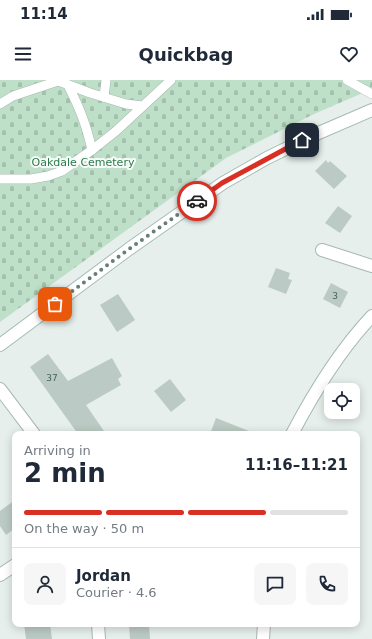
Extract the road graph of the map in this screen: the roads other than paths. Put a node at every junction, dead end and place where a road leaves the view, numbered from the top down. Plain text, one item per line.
1 (57, 80) edge
2 (106, 80) edge
3 (171, 80) edge
4 (347, 80) edge
5 (68, 85) junction
6 (372, 94) edge
7 (104, 97) junction
8 (0, 104) edge
9 (142, 106) junction
10 (372, 110) edge
11 (92, 150) junction
12 (0, 179) edge
13 (322, 250) dead end
14 (372, 266) edge
15 (372, 316) edge
16 (0, 345) edge
17 (0, 389) edge
18 (32, 431) edge
19 (294, 431) edge
20 (12, 567) edge
21 (0, 575) edge
22 (98, 627) edge
23 (264, 627) edge
24 (99, 639) edge
25 (263, 639) edge

1 - 5 lane
1 - 8 lane
2 - 7 lane
3 - 9 lane
4 - 6 lane
5 - 7 lane
5 - 11 lane
7 - 9 lane
9 - 11 lane
10 - 16 street
11 - 12 lane
13 - 14 street
15 - 19 street
17 - 18 street
20 - 21 street
22 - 24 street
23 - 25 street

